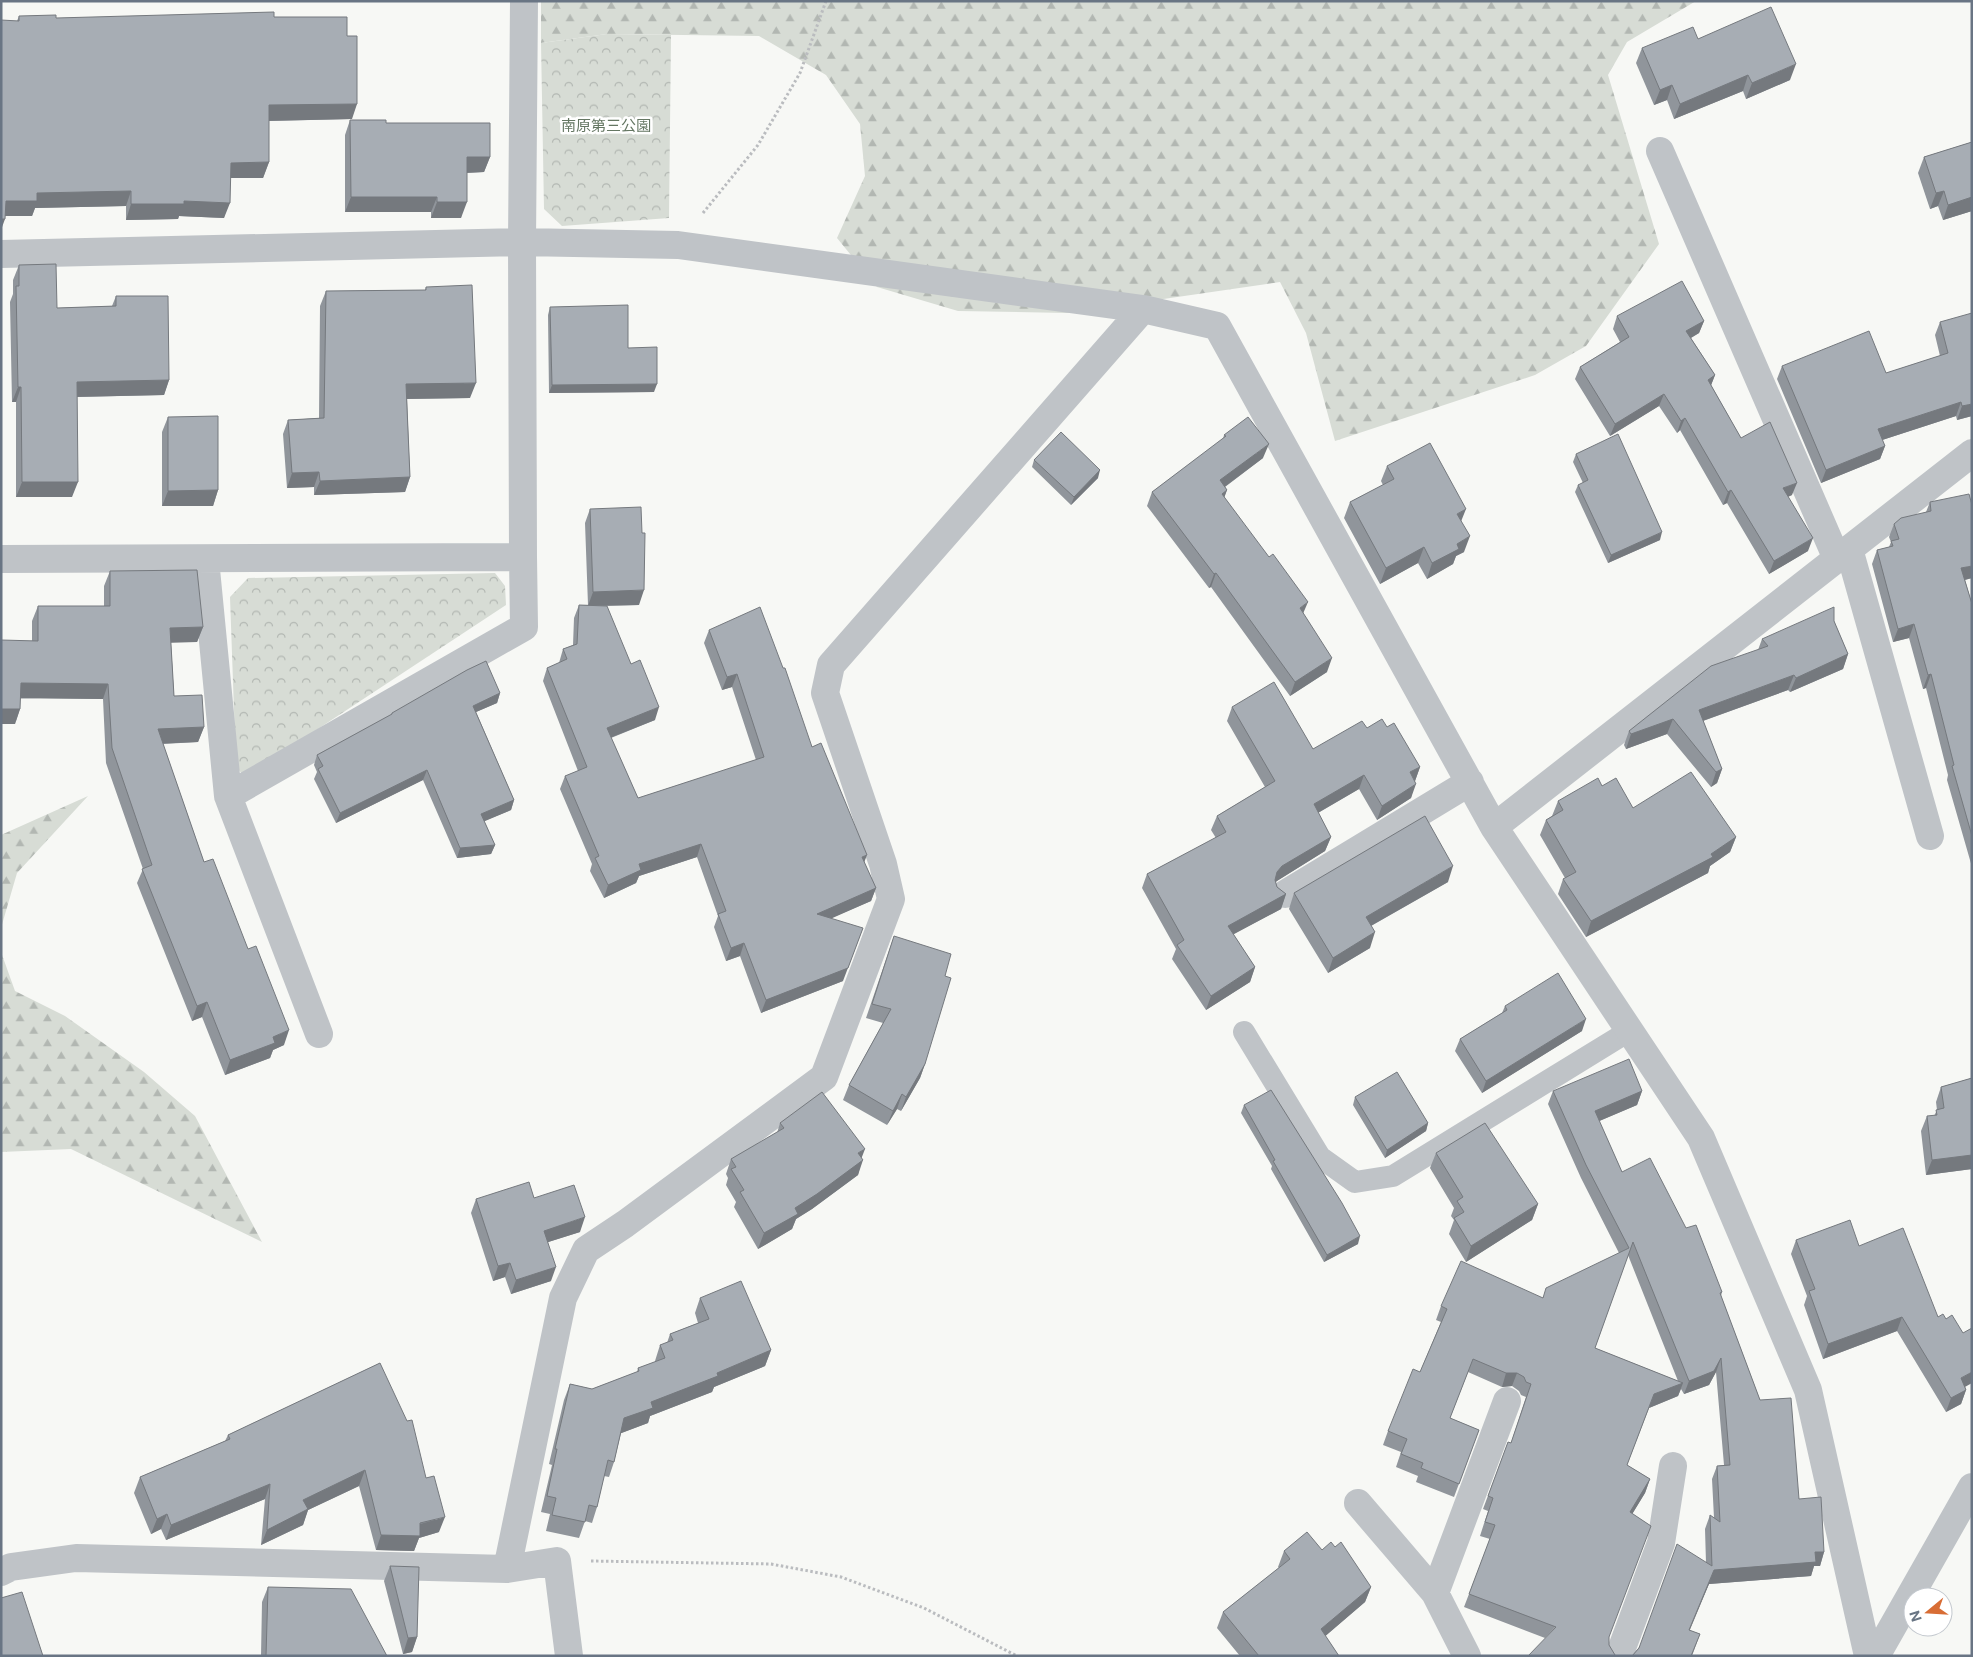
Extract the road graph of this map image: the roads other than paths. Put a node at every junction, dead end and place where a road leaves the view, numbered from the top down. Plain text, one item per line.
1 (524, 1) edge
2 (1660, 151) dead end
3 (522, 242) junction
4 (1, 254) edge
5 (1143, 309) junction
6 (1972, 453) edge
7 (1843, 554) junction
8 (523, 558) junction
9 (1, 559) edge
10 (205, 559) junction
11 (1470, 782) junction
12 (228, 796) junction
13 (1494, 827) junction
14 (1930, 836) dead end
15 (1285, 894) edge
16 (1629, 1031) junction
17 (1244, 1032) dead end
18 (320, 1034) dead end
19 (1507, 1401) dead end
20 (1673, 1466) dead end
21 (1972, 1487) edge
22 (1358, 1503) dead end
23 (507, 1569) junction
24 (1, 1572) edge
25 (1435, 1594) junction
26 (570, 1656) edge
27 (1467, 1656) edge
28 (1619, 1656) edge
29 (1868, 1656) edge
30 (1876, 1656) edge

1 - 3 street
2 - 7 street
3 - 4 street
3 - 5 street
3 - 8 street
5 - 11 street
5 - 23 street
6 - 7 street
7 - 13 street
7 - 14 street
8 - 10 street
8 - 12 street
9 - 10 street
10 - 12 street
11 - 13 street
11 - 15 street
12 - 18 street
13 - 16 street
16 - 17 lane
16 - 29 street
19 - 25 street
20 - 28 street
21 - 30 street
22 - 25 street
23 - 24 street
23 - 26 street
25 - 27 street

